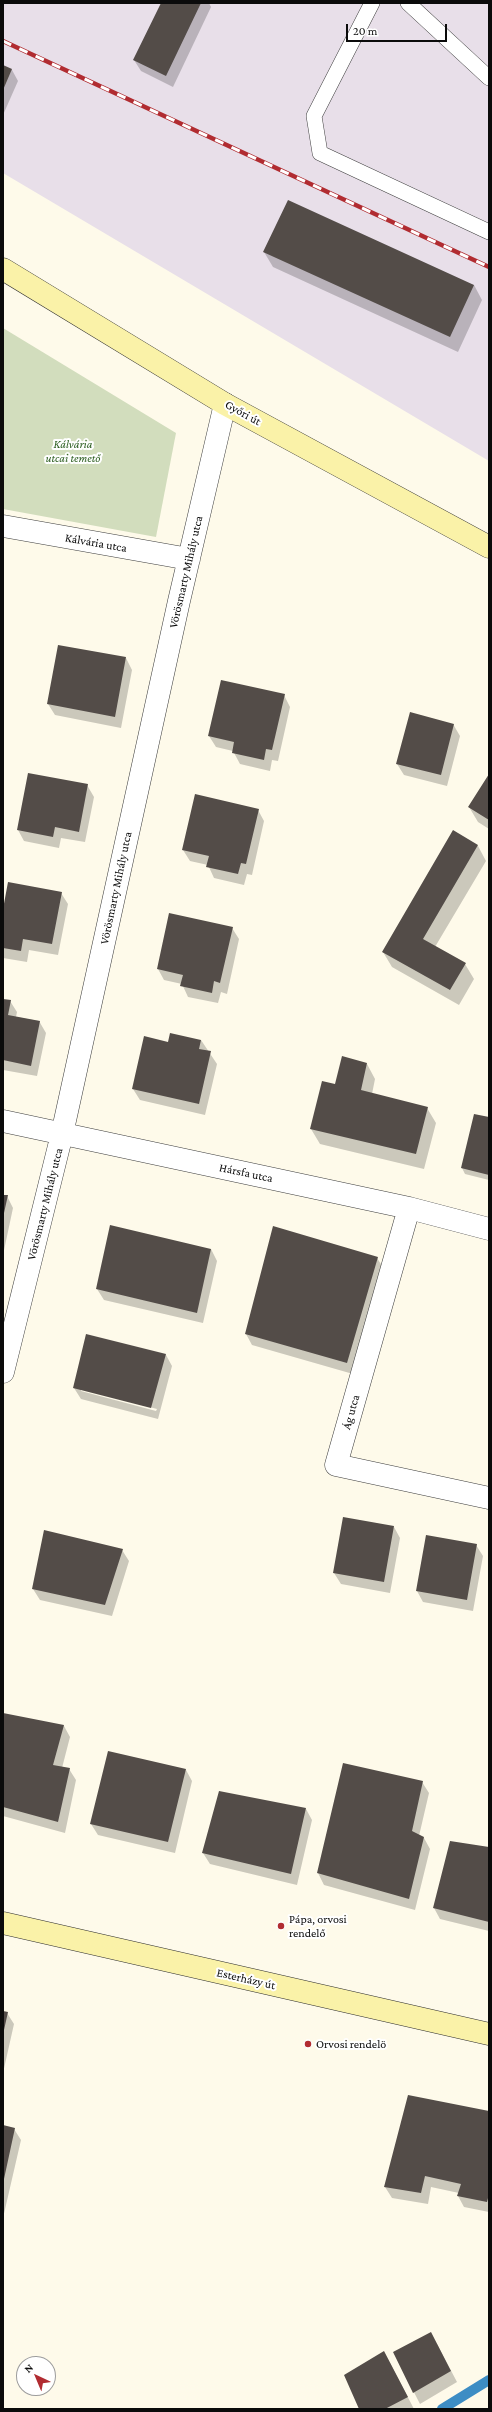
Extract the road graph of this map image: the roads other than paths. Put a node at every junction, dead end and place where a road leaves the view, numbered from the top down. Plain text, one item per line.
1 (372, 3) edge
2 (408, 3) edge
3 (489, 78) edge
4 (489, 232) edge
5 (3, 269) edge
6 (225, 404) junction
7 (3, 526) edge
8 (489, 547) edge
9 (189, 559) junction
10 (3, 1122) edge
11 (62, 1134) junction
12 (409, 1208) junction
13 (489, 1229) edge
14 (3, 1372) edge
15 (489, 1498) edge
16 (3, 1923) edge
17 (489, 2034) edge

1 - 4 lane
2 - 3 lane
5 - 6 street, Győri út
6 - 8 street, Győri út
6 - 9 street, Vörösmarty Mihály utca
7 - 9 street, Kálvária utca
9 - 11 street, Vörösmarty Mihály utca
10 - 11 street, Hársfa utca
11 - 12 street, Hársfa utca
11 - 14 street, Vörösmarty Mihály utca
12 - 13 street, Hársfa utca
12 - 15 street, Ág utca
16 - 17 street, Esterházy út

